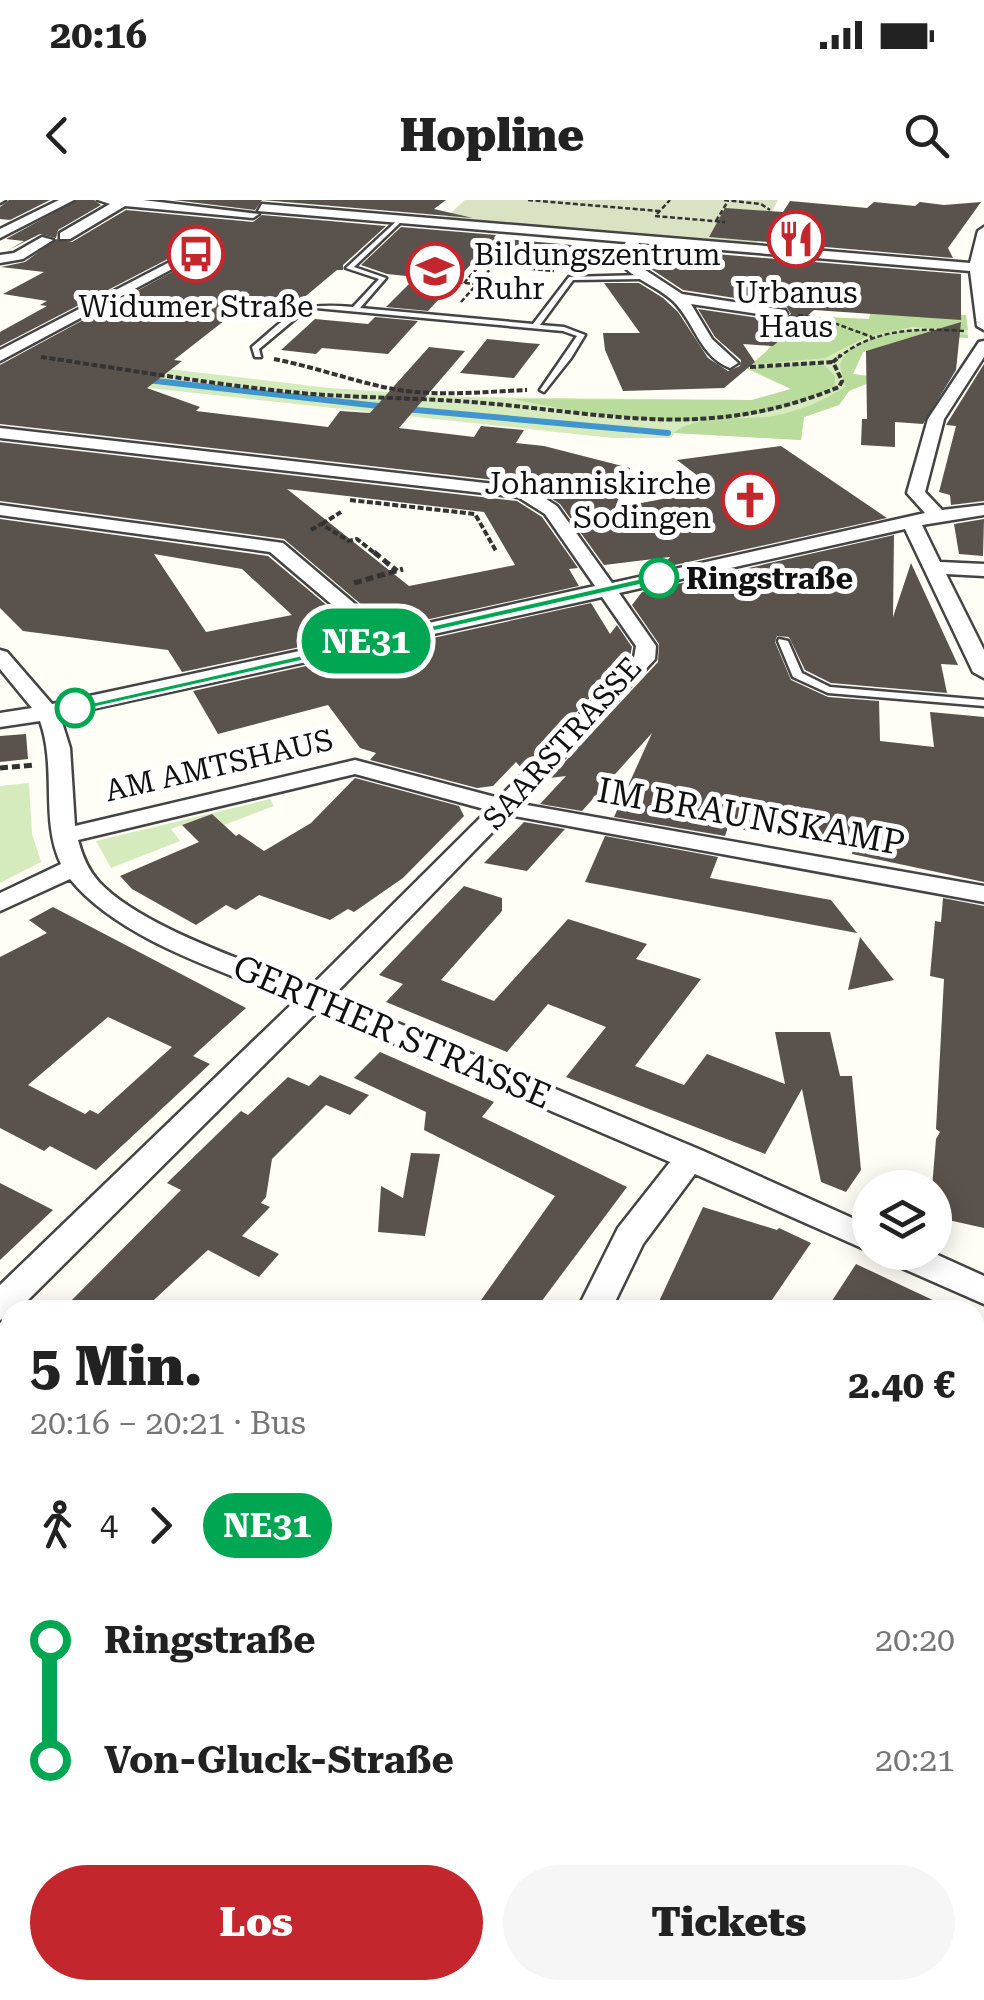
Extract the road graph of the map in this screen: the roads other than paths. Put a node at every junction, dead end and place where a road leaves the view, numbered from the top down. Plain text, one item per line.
1 (68, 200) edge
2 (104, 200) edge
3 (122, 202) edge
4 (263, 207) edge
5 (401, 219) junction
6 (238, 223) dead end
7 (984, 231) edge
8 (224, 232) dead end
9 (0, 234) edge
10 (65, 236) dead end
11 (635, 238) junction
12 (47, 240) dead end
13 (0, 259) edge
14 (980, 267) edge
15 (642, 277) junction
16 (678, 298) junction
17 (355, 309) junction
18 (787, 313) road end
19 (534, 326) junction
20 (984, 326) edge
21 (984, 345) edge
22 (258, 355) road end
23 (0, 356) edge
24 (730, 363) road end
25 (544, 390) road end
26 (0, 432) edge
27 (984, 500) edge
28 (0, 510) edge
29 (984, 510) edge
30 (942, 515) junction
31 (911, 522) junction
32 (934, 567) junction
33 (984, 570) edge
34 (604, 590) junction
35 (383, 638) junction
36 (783, 641) dead end
37 (0, 656) edge
38 (984, 672) edge
39 (984, 703) edge
40 (47, 714) junction
41 (0, 720) edge
42 (506, 807) junction
43 (63, 836) junction
44 (73, 868) junction
45 (984, 894) edge
46 (0, 902) edge
47 (315, 1000) junction
48 (690, 1158) junction
49 (852, 1232) edge
50 (938, 1270) edge
51 (984, 1291) edge
52 (6, 1300) edge
53 (599, 1300) edge

1 - 9 street
2 - 3 street
3 - 4 street
3 - 10 street
4 - 5 street
4 - 6 street
5 - 11 street
5 - 17 lane
7 - 14 street
8 - 23 street
11 - 14 street
11 - 15 street
12 - 13 street
14 - 20 street
15 - 16 street
15 - 19 lane
16 - 18 street
16 - 24 street
17 - 19 lane
17 - 22 lane
19 - 25 lane
21 - 30 street
26 - 34 street, SAARSTRASSE
27 - 30 street
28 - 35 street
29 - 30 street
30 - 31 street
31 - 32 street
31 - 34 street
32 - 33 street
32 - 38 street
34 - 35 street
34 - 42 street, SAARSTRASSE
35 - 40 street
36 - 39 lane
37 - 40 street
40 - 41 street
40 - 43 street, GERTHER STRASSE
42 - 43 street, AM AMTSHAUS
42 - 45 street, IM BRAUNSKAMP
42 - 47 street, SAARSTRASSE
43 - 44 street, GERTHER STRASSE
44 - 46 street
44 - 47 street, GERTHER STRASSE
47 - 48 street, GERTHER STRASSE
47 - 52 street, SAARSTRASSE
48 - 49 street, GERTHER STRASSE
48 - 53 street
50 - 51 street

